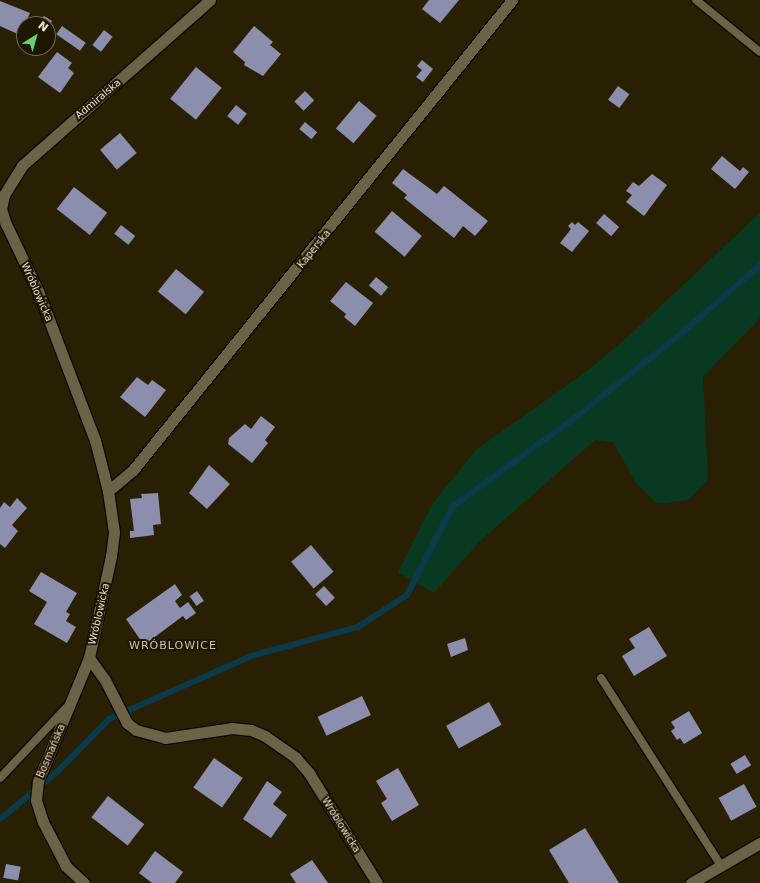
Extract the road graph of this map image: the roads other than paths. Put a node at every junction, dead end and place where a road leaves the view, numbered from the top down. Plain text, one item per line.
1 (210, 0) edge
2 (512, 0) edge
3 (696, 0) edge
4 (760, 52) edge
5 (1, 209) edge
6 (108, 491) junction
7 (89, 658) junction
8 (601, 678) dead end
9 (72, 702) junction
10 (0, 778) edge
11 (760, 843) edge
12 (721, 866) junction
13 (84, 883) edge
14 (377, 883) edge
15 (691, 883) edge

1 - 5 street, Admiralska
2 - 6 street, Kaperska
3 - 4 lane
5 - 6 street, Wróblowicka
6 - 7 street, Wróblowicka
7 - 9 street, Bosmańska
7 - 14 street, Wróblowicka
8 - 12 lane
9 - 10 lane
9 - 13 street, Bosmańska
11 - 12 street
12 - 15 street

